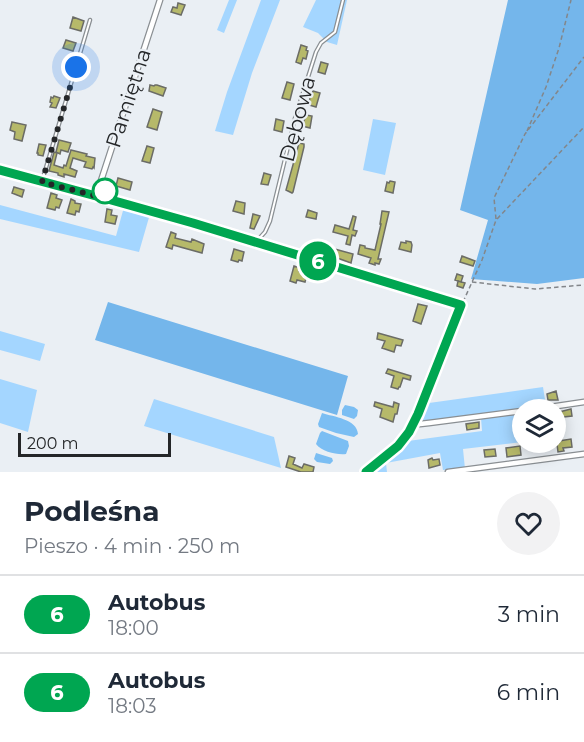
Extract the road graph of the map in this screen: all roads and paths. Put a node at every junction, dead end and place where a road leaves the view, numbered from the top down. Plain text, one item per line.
1 (160, 0) edge
2 (343, 0) edge
3 (571, 0) edge
4 (90, 20) dead end
5 (584, 57) edge
6 (584, 127) edge
7 (525, 134) junction
8 (0, 170) edge
9 (42, 182) junction
10 (99, 188) junction
11 (96, 196) junction
12 (104, 198) junction
13 (496, 220) junction
14 (256, 242) junction
15 (472, 282) junction
16 (584, 285) edge
17 (461, 305) junction
18 (584, 402) edge
19 (566, 405) edge
20 (512, 412) edge
21 (414, 423) junction
22 (584, 454) edge
23 (366, 472) edge
24 (448, 472) edge

1 - 10 street, Pamiętna
2 - 14 lane, Dębowa
3 - 7 path
4 - 9 lane
5 - 7 path
6 - 13 path
7 - 13 path
8 - 9 street
9 - 11 street
10 - 11 street, Pamiętna
10 - 12 lane
11 - 12 street
12 - 14 street
13 - 15 path
14 - 17 street
15 - 16 path
15 - 17 path
17 - 21 street
18 - 19 street
20 - 21 street
21 - 23 street
22 - 24 street

